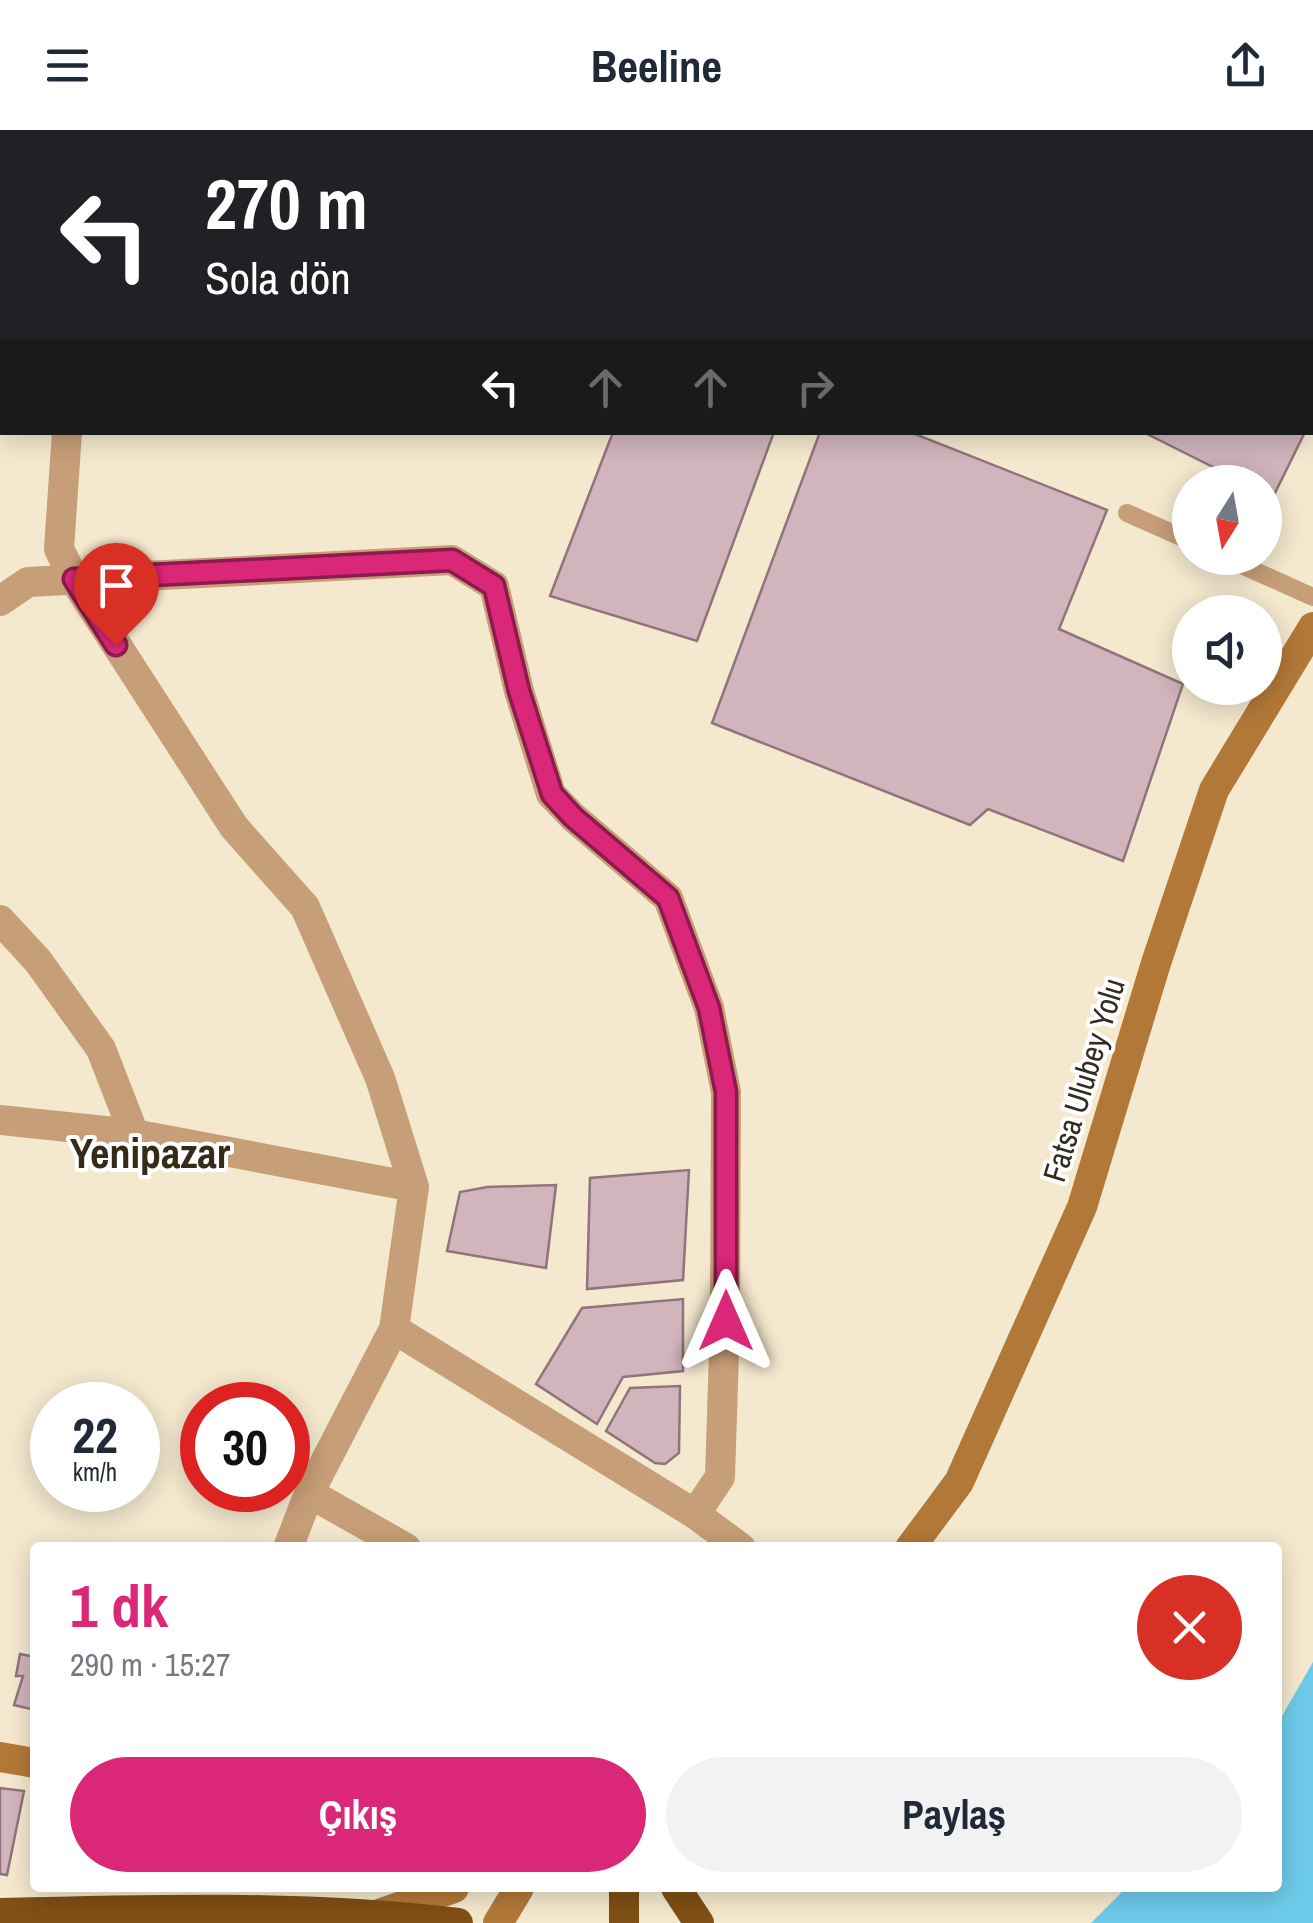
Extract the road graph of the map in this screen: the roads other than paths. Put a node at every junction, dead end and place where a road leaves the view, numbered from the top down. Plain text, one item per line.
1 (67, 435) edge
2 (1126, 513) dead end
3 (1172, 533) edge
4 (1264, 575) edge
5 (74, 579) junction
6 (1313, 597) edge
7 (0, 601) edge
8 (1313, 627) edge
9 (0, 920) edge
10 (0, 1120) edge
11 (134, 1134) junction
12 (414, 1187) junction
13 (394, 1329) junction
14 (310, 1491) edge
15 (310, 1494) edge
16 (302, 1512) edge
17 (696, 1514) junction
18 (290, 1542) edge
19 (395, 1542) edge
20 (733, 1542) edge
21 (914, 1542) edge
22 (0, 1756) edge
23 (30, 1762) edge
24 (442, 1892) edge
25 (517, 1892) edge
26 (624, 1892) edge
27 (679, 1892) edge
28 (67, 1899) edge
29 (0, 1913) edge
30 (376, 1915) junction
31 (458, 1923) edge
32 (498, 1923) edge
33 (624, 1923) edge
34 (699, 1923) edge

1 - 5 street
2 - 3 lane
4 - 6 lane
5 - 7 street
5 - 12 street
5 - 17 street
8 - 21 main road, Fatsa Ulubey Yolu
9 - 11 street
10 - 11 street
11 - 12 street
12 - 13 street
13 - 14 street
13 - 17 street
15 - 19 street
16 - 18 street
17 - 20 street
22 - 23 main road
24 - 30 main road
25 - 32 main road
26 - 33 highway
27 - 34 highway
28 - 29 highway
28 - 30 highway
30 - 31 highway

